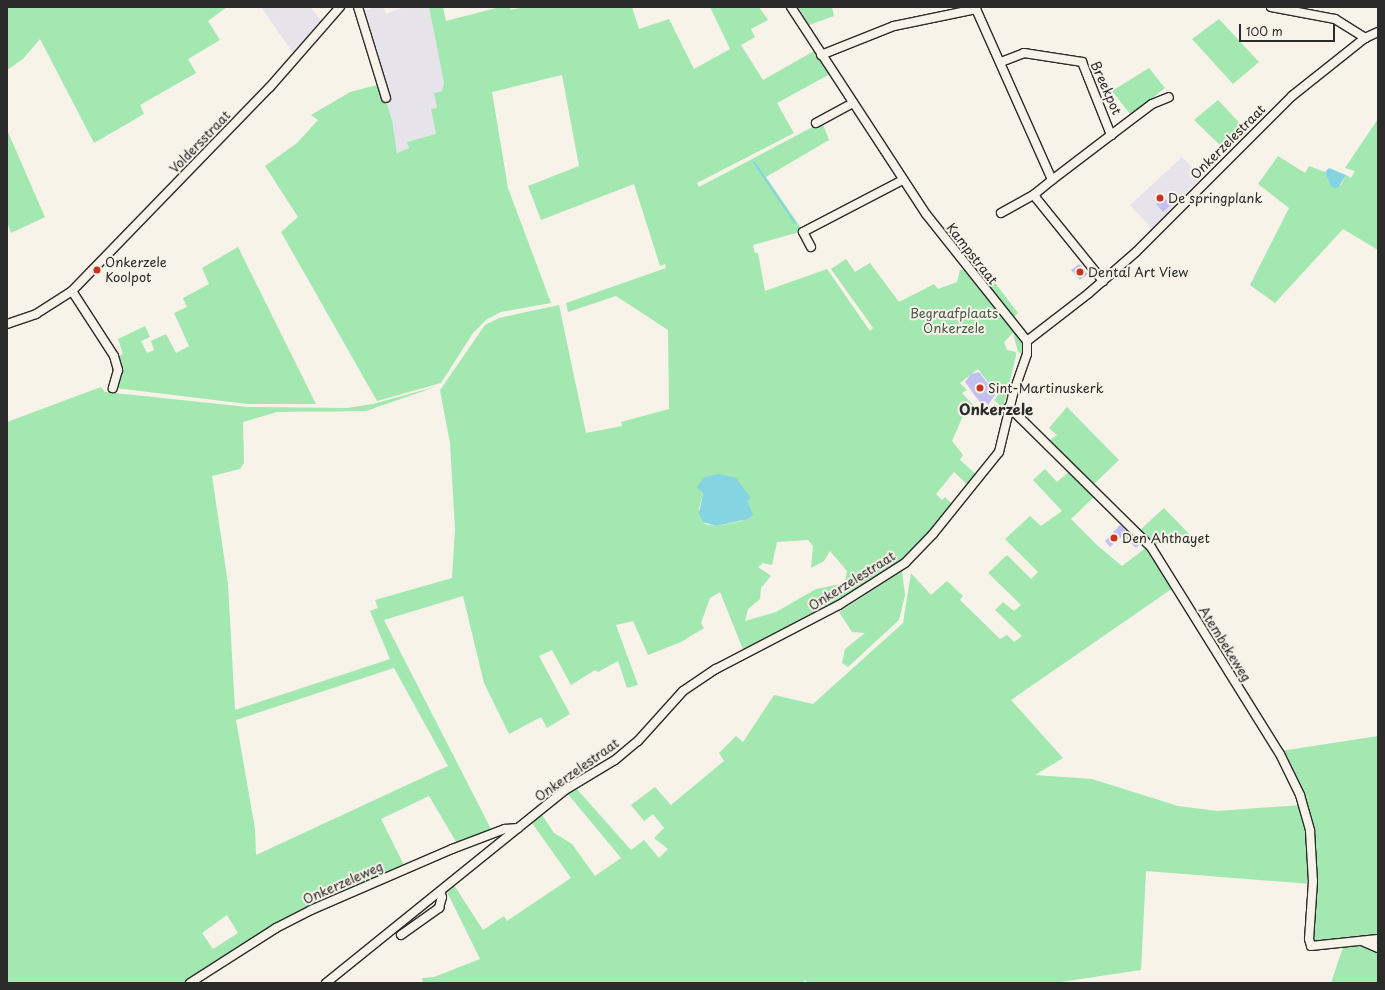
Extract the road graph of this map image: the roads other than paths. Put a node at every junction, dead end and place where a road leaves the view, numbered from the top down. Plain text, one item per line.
1 (340, 7) edge
2 (358, 7) edge
3 (791, 7) edge
4 (1271, 7) edge
5 (1378, 32) edge
6 (1365, 38) junction
7 (821, 55) junction
8 (1001, 62) junction
9 (1169, 97) dead end
10 (386, 98) dead end
11 (853, 103) junction
12 (816, 123) dead end
13 (1111, 135) junction
14 (903, 180) junction
15 (1052, 180) junction
16 (1035, 194) junction
17 (1002, 213) dead end
18 (811, 247) dead end
19 (1103, 281) junction
20 (72, 291) junction
21 (7, 324) edge
22 (1027, 341) junction
23 (113, 388) dead end
24 (1009, 407) junction
25 (518, 828) junction
26 (440, 891) junction
27 (401, 934) dead end
28 (1378, 938) edge
29 (1361, 941) junction
30 (1378, 948) edge
31 (190, 983) edge
32 (326, 983) edge

1 - 20 street, Voldersstraat
2 - 10 street
3 - 7 street, Kampstraat
4 - 6 street
5 - 6 street, Onkerzelestraat
6 - 19 street, Onkerzelestraat
7 - 8 street
7 - 11 street, Kampstraat
8 - 13 street, Breekpot
8 - 15 street
9 - 13 street, Breekpot
11 - 12 street
11 - 14 street, Kampstraat
13 - 15 street, Breekpot
14 - 18 street
14 - 22 street, Kampstraat
15 - 16 street, Breekpot
16 - 17 street, Breekpot
16 - 19 street
19 - 22 street, Onkerzelestraat
20 - 21 street, Voldersstraat
20 - 23 street
22 - 24 street, Onkerzelestraat
24 - 25 street, Onkerzelestraat
24 - 29 street, Atembekeweg
25 - 26 street, Onkerzelestraat
25 - 31 street, Onkerzeleweg
26 - 27 street
26 - 32 street, Onkerzelestraat
28 - 29 street
29 - 30 street

